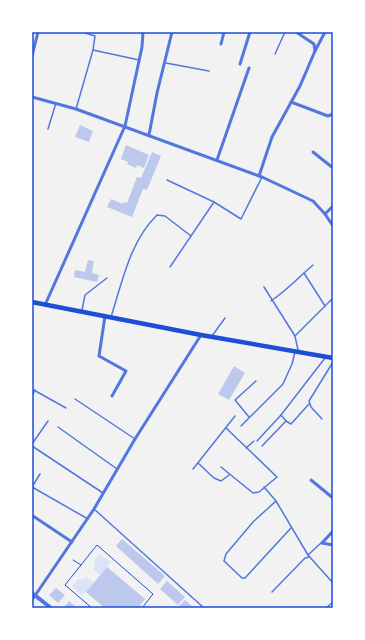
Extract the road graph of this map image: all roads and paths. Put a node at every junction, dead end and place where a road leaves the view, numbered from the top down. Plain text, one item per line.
1 (38, 32) edge
2 (82, 32) edge
3 (143, 32) edge
4 (172, 32) edge
5 (224, 32) edge
6 (250, 32) edge
7 (285, 32) edge
8 (296, 32) edge
9 (325, 32) edge
10 (221, 44) dead end
11 (94, 50) junction
12 (315, 51) junction
13 (275, 54) dead end
14 (32, 56) edge
15 (138, 60) junction
16 (164, 62) junction
17 (240, 64) dead end
18 (249, 68) dead end
19 (209, 71) dead end
20 (32, 97) edge
21 (291, 102) junction
22 (56, 103) junction
23 (76, 109) junction
24 (333, 114) edge
25 (124, 126) junction
26 (48, 130) dead end
27 (150, 135) junction
28 (313, 152) dead end
29 (217, 160) junction
30 (333, 168) edge
31 (261, 176) junction
32 (167, 180) dead end
33 (214, 202) junction
34 (333, 206) edge
35 (325, 214) junction
36 (333, 226) edge
37 (191, 236) junction
38 (313, 265) dead end
39 (170, 267) dead end
40 (304, 273) junction
41 (107, 278) dead end
42 (264, 287) dead end
43 (333, 298) edge
44 (271, 301) junction
45 (32, 302) edge
46 (45, 305) junction
47 (325, 306) junction
48 (81, 312) junction
49 (105, 316) junction
50 (111, 317) junction
51 (225, 318) dead end
52 (201, 335) junction
53 (295, 336) junction
54 (211, 337) junction
55 (296, 352) junction
56 (326, 358) junction
57 (333, 358) edge
58 (333, 362) edge
59 (256, 381) dead end
60 (32, 389) edge
61 (35, 390) junction
62 (32, 396) edge
63 (112, 396) dead end
64 (75, 399) dead end
65 (309, 404) junction
66 (66, 408) dead end
67 (235, 416) dead end
68 (281, 416) junction
69 (249, 417) junction
70 (322, 419) dead end
71 (48, 421) dead end
72 (286, 421) junction
73 (241, 426) dead end
74 (58, 427) dead end
75 (226, 428) junction
76 (135, 439) junction
77 (32, 445) edge
78 (262, 446) dead end
79 (246, 448) junction
80 (198, 463) junction
81 (221, 467) dead end
82 (117, 469) junction
83 (193, 469) dead end
84 (40, 474) dead end
85 (229, 474) junction
86 (311, 480) dead end
87 (32, 487) edge
88 (264, 487) junction
89 (103, 493) junction
90 (333, 498) edge
91 (276, 501) junction
92 (94, 509) junction
93 (33, 516) dead end
94 (88, 519) junction
95 (291, 528) junction
96 (333, 531) edge
97 (72, 542) junction
98 (322, 543) junction
99 (333, 546) edge
100 (309, 556) junction
101 (73, 560) dead end
102 (81, 565) junction
103 (333, 583) edge
104 (272, 592) dead end
105 (34, 594) edge
106 (32, 600) edge
107 (333, 602) edge
108 (50, 608) edge
109 (92, 608) edge
110 (142, 608) edge
111 (204, 608) edge
112 (326, 608) edge

1 - 14 street
2 - 11 lane
3 - 15 street
4 - 16 street
5 - 10 street
6 - 17 street
7 - 13 lane
8 - 12 street
9 - 12 street
11 - 15 lane
11 - 23 lane
12 - 21 street
15 - 25 street
16 - 19 lane
16 - 27 street
18 - 29 street
20 - 22 street
21 - 24 street
21 - 31 street
22 - 23 street
22 - 26 lane
23 - 25 street
25 - 27 street
25 - 46 street
27 - 29 street
28 - 30 street
29 - 31 street
31 - 33 lane
31 - 35 street
32 - 33 lane
33 - 37 lane
34 - 35 street
35 - 36 street
37 - 39 lane
37 - 50 lane
38 - 40 lane
40 - 44 lane
40 - 47 lane
41 - 48 lane
42 - 44 lane
43 - 47 lane
44 - 53 lane
45 - 46 main road
46 - 48 main road
47 - 53 lane
48 - 49 main road
49 - 50 main road
49 - 63 street
50 - 52 main road
51 - 54 lane
52 - 54 main road
52 - 76 street
53 - 55 lane
54 - 55 main road
55 - 56 main road
55 - 69 lane
56 - 57 main road
56 - 68 lane
58 - 65 lane
59 - 69 lane
60 - 61 lane
61 - 62 lane
61 - 66 lane
64 - 76 lane
65 - 70 lane
65 - 72 lane
67 - 75 lane
68 - 72 lane
68 - 79 lane
69 - 73 lane
71 - 77 lane
72 - 78 lane
74 - 82 lane
75 - 79 lane
75 - 80 lane
76 - 82 street
77 - 89 lane
79 - 88 lane
80 - 83 lane
80 - 85 lane
81 - 85 lane
82 - 89 street
84 - 87 lane
85 - 88 lane
86 - 90 street
87 - 94 lane
88 - 91 lane
89 - 92 street
91 - 95 lane
91 - 95 lane
92 - 94 street
92 - 111 lane
93 - 97 street
94 - 97 street
95 - 100 lane
96 - 98 street
97 - 105 street
98 - 99 street
98 - 100 lane
100 - 103 lane
100 - 104 lane
101 - 102 path
102 - 109 path
102 - 110 path
105 - 106 street
105 - 108 street
107 - 112 lane

